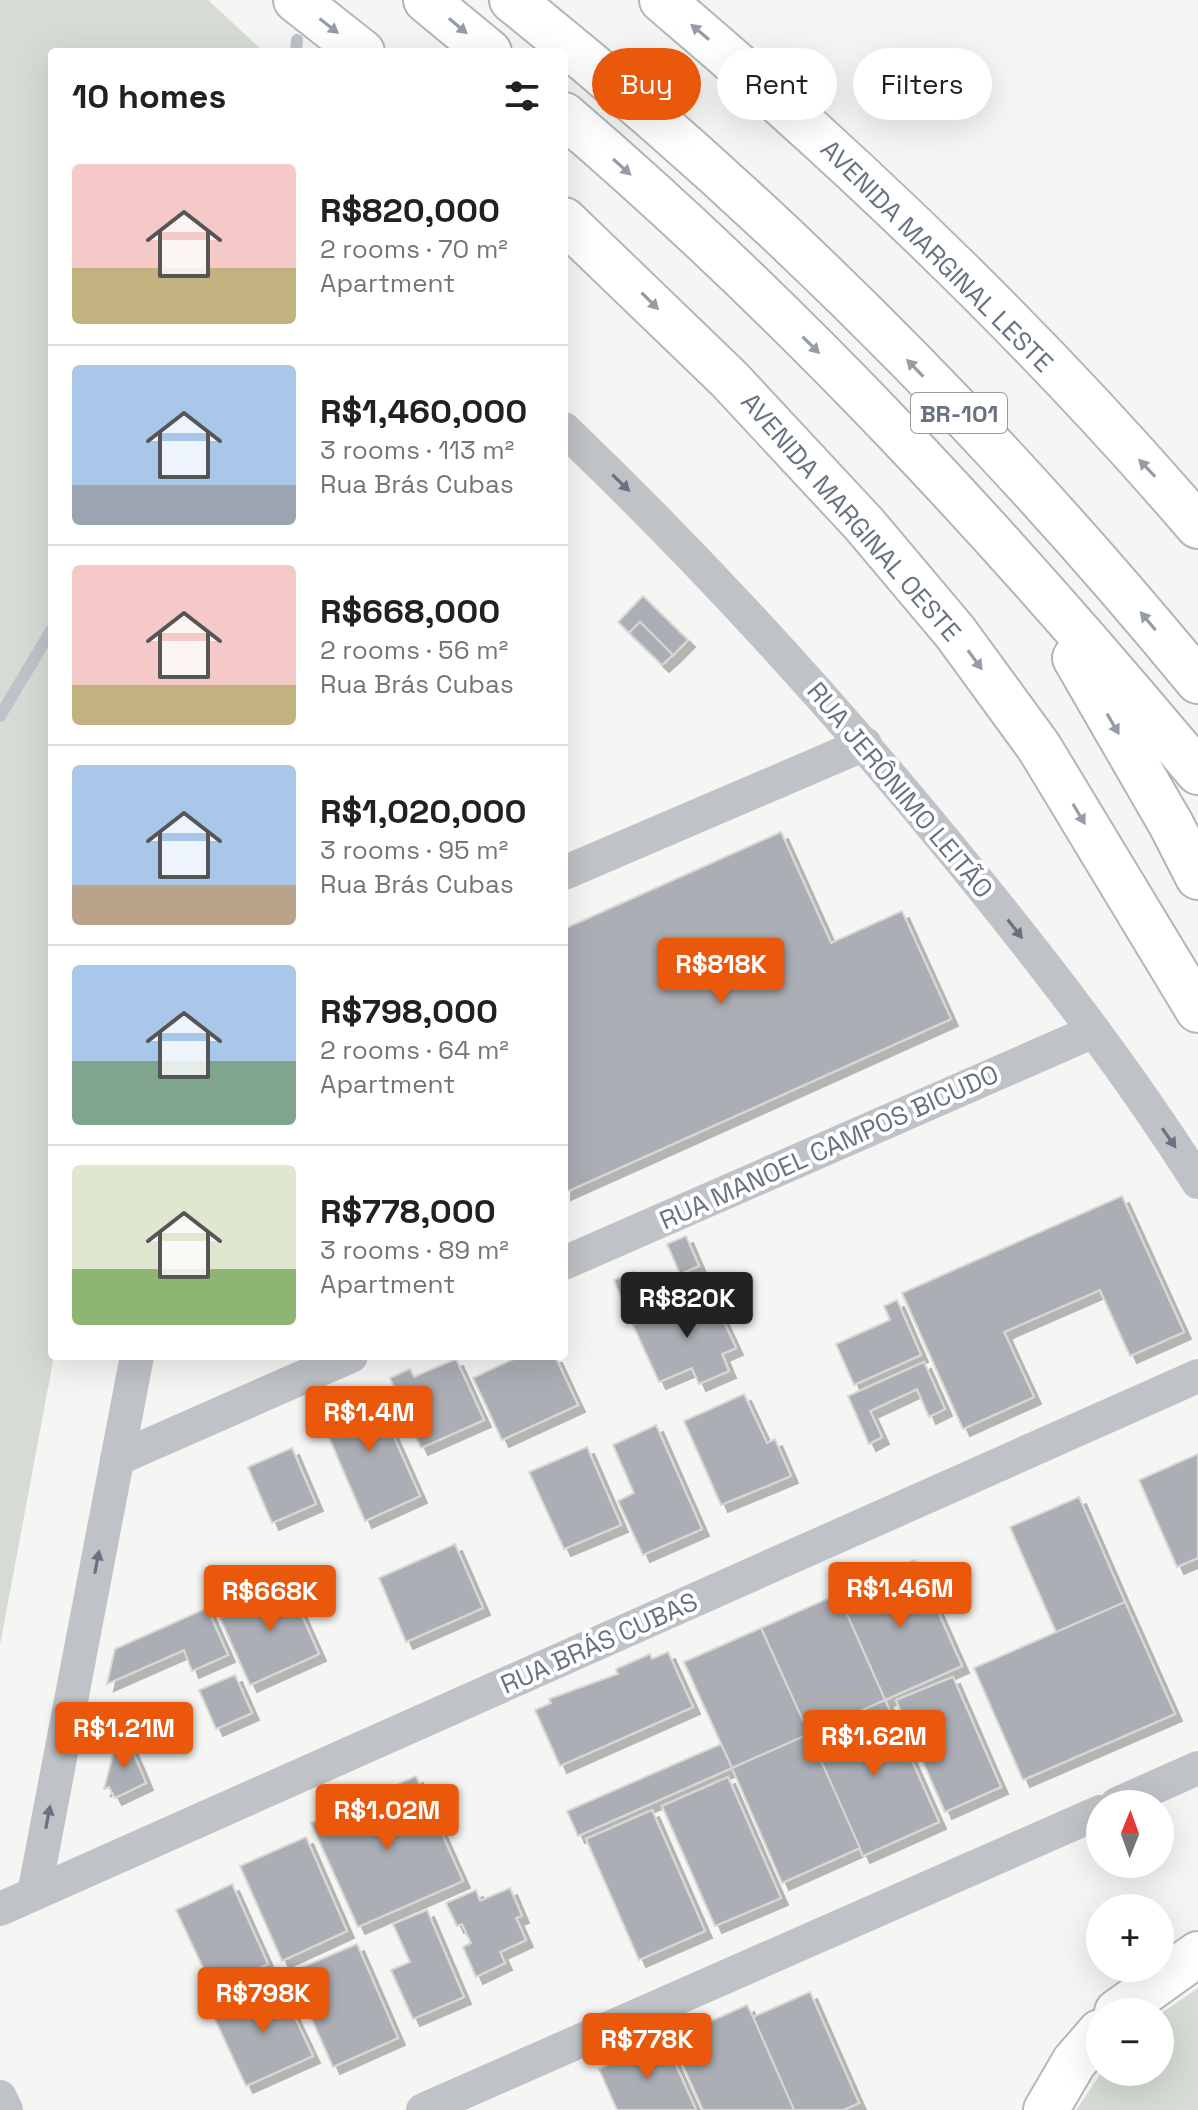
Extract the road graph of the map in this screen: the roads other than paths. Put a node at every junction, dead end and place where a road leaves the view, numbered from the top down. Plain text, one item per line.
1 (296, 0) edge
2 (426, 0) edge
3 (512, 0) edge
4 (662, 0) edge
5 (357, 48) edge
6 (484, 48) edge
7 (567, 48) edge
8 (568, 49) edge
9 (568, 119) edge
10 (568, 224) edge
11 (568, 433) edge
12 (1198, 526) edge
13 (1017, 560) junction
14 (1198, 681) edge
15 (865, 744) junction
16 (1198, 772) edge
17 (568, 871) edge
18 (1198, 877) edge
19 (1198, 1010) edge
20 (1094, 1031) junction
21 (1198, 1182) edge
22 (568, 1261) edge
23 (136, 1360) edge
24 (342, 1360) edge
25 (1198, 1376) edge
26 (117, 1459) junction
27 (1198, 1768) edge
28 (1148, 1790) edge
29 (1086, 1818) edge
30 (34, 1894) junction
31 (0, 1909) edge
32 (1198, 1954) edge
33 (1137, 1998) edge
34 (1086, 2048) edge
35 (0, 2097) edge
36 (6, 2110) edge
37 (423, 2110) edge
38 (1046, 2110) edge

1 -> 5 main road
2 -> 6 main road
7 -> 3 main road, BR-101
12 -> 4 main road, AVENIDA MARGINAL LESTE
14 -> 8 main road, BR-101
9 -> 13 main road, BR-101
10 -> 19 main road, AVENIDA MARGINAL OESTE
11 -> 15 street, RUA JERÔNIMO LEITÃO
13 - 16 main road, BR-101
13 -> 18 main road
15 - 17 street
15 -> 20 street, RUA JERÔNIMO LEITÃO
20 -> 21 street, RUA JERÔNIMO LEITÃO
20 - 22 street, RUA MANOEL CAMPOS BICUDO
23 - 26 street
24 - 26 street
25 - 30 street, RUA BRÁS CUBAS
30 -> 26 street
27 - 28 street
29 - 37 street
30 - 31 street, RUA BRÁS CUBAS
32 - 33 main road
34 - 38 main road
35 - 36 street

